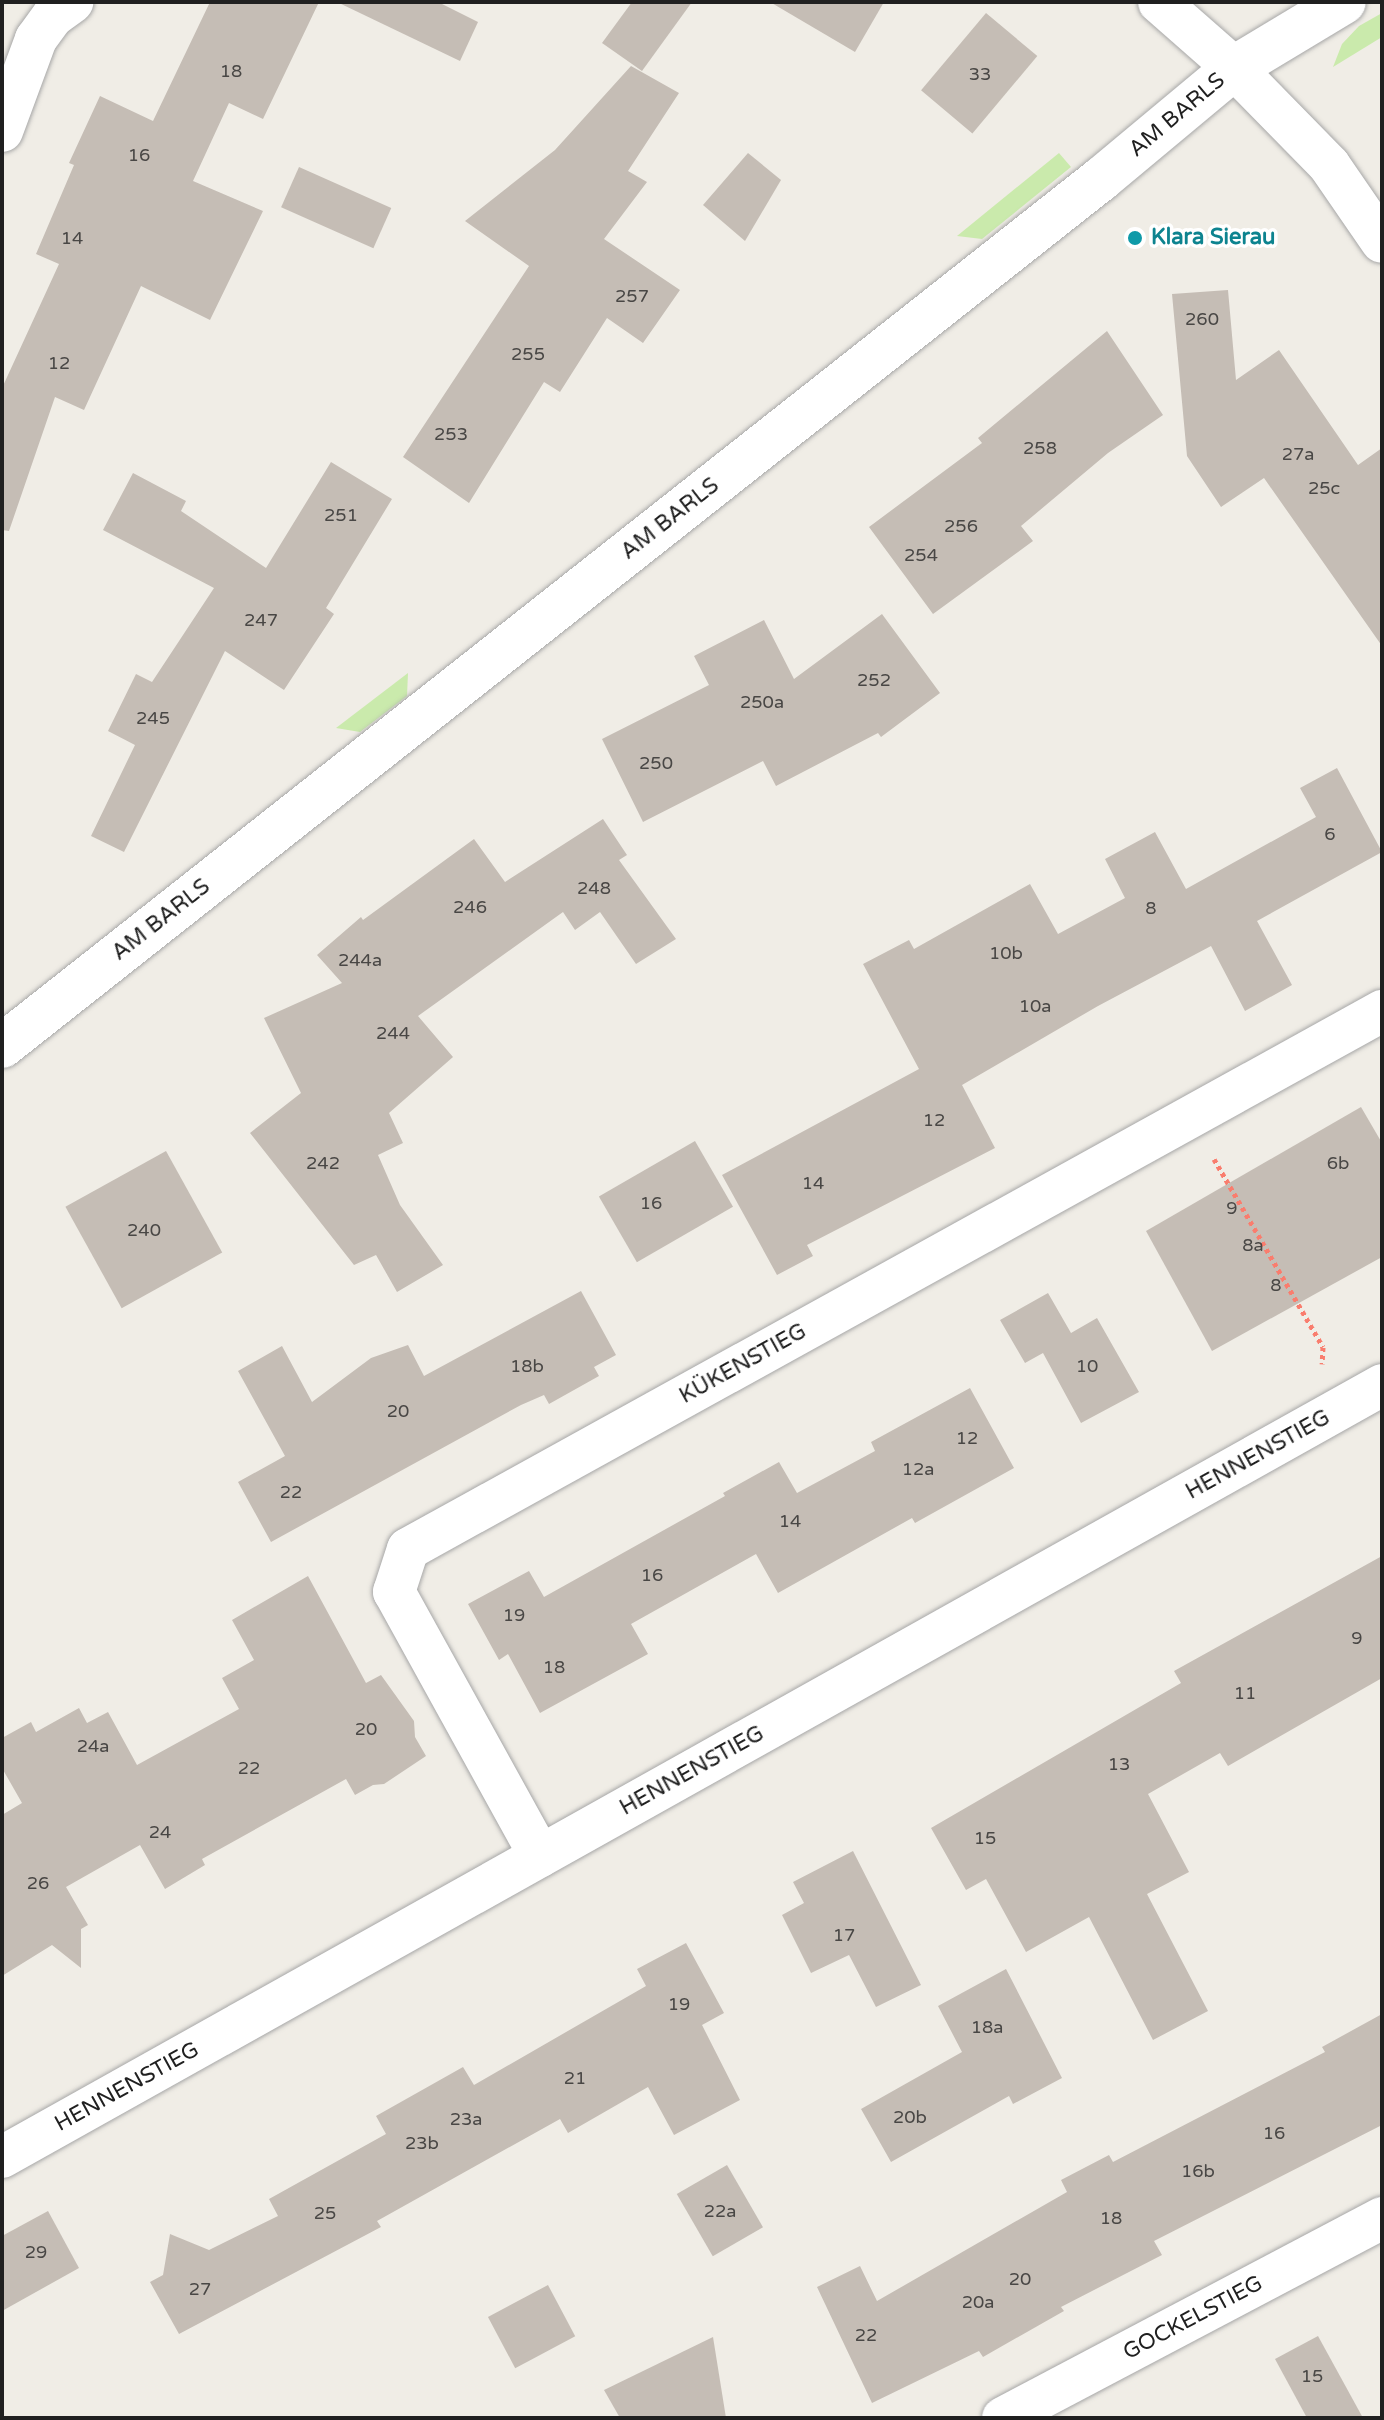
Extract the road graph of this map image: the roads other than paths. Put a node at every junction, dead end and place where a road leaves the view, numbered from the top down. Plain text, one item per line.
1 (72, 2) edge
2 (1159, 2) edge
3 (1344, 2) edge
4 (1234, 68) junction
5 (2, 131) edge
6 (1382, 242) edge
7 (1382, 1011) edge
8 (2, 1046) edge
9 (1382, 1385) edge
10 (540, 1856) junction
11 (2, 2157) edge
12 (1382, 2218) edge
13 (1003, 2418) edge

1 - 5 street
2 - 4 street
3 - 4 street, AM BARLS
4 - 6 street
4 - 8 street, AM BARLS
7 - 10 street, KÜKENSTIEG
9 - 10 street, HENNENSTIEG
10 - 11 street, HENNENSTIEG
12 - 13 street, GOCKELSTIEG

